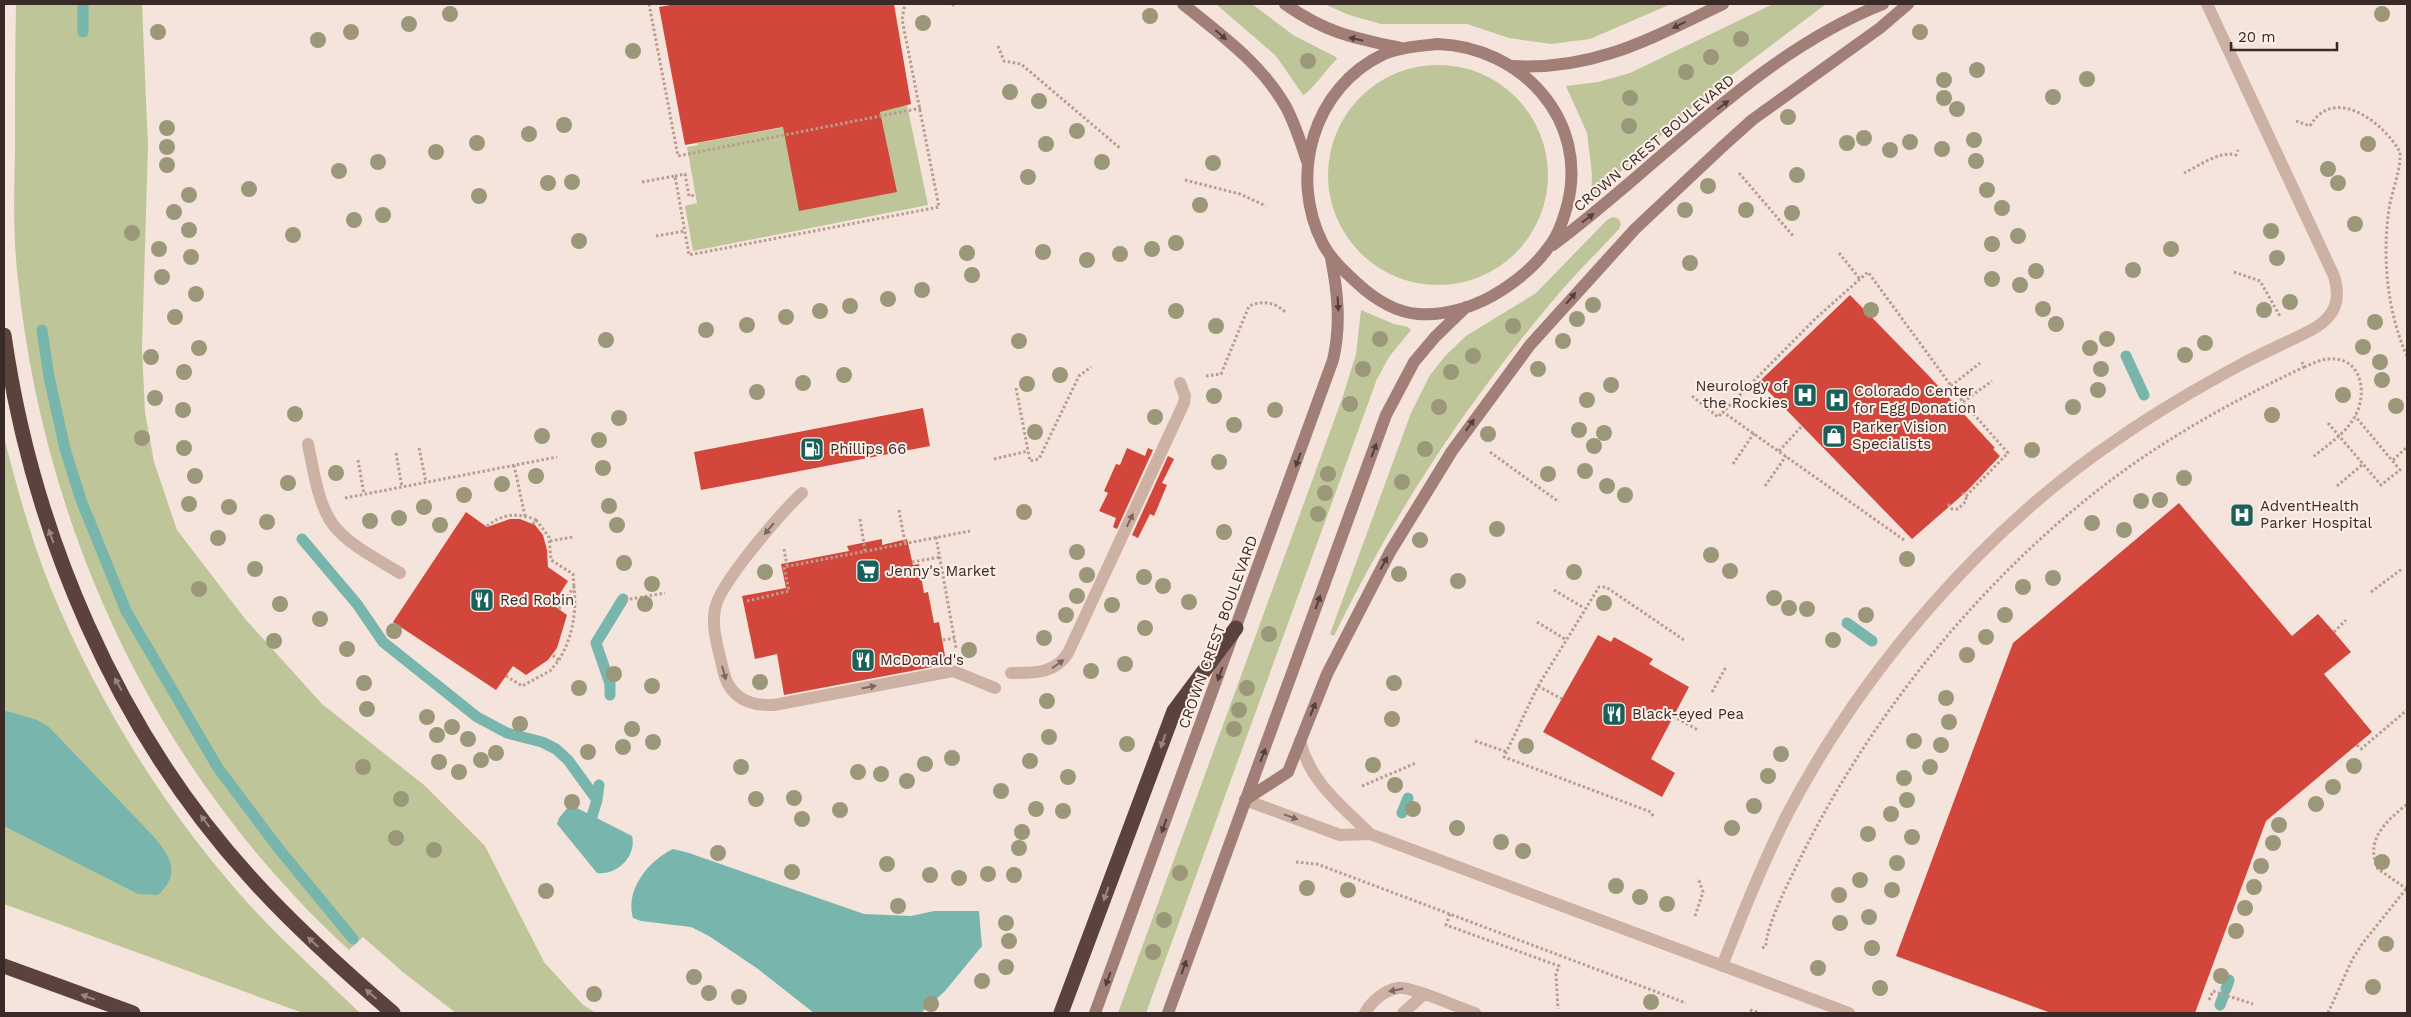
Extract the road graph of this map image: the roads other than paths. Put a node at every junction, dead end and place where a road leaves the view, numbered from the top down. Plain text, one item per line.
1 (1183, 4) edge
2 (1285, 4) edge
3 (1723, 4) edge
4 (1883, 4) edge
5 (1908, 4) edge
6 (2207, 4) edge
7 (1404, 48) junction
8 (1512, 66) junction
9 (1308, 163) junction
10 (1549, 247) junction
11 (1331, 256) junction
12 (1467, 307) junction
13 (4, 335) edge
14 (1180, 383) dead end
15 (308, 444) dead end
16 (802, 493) dead end
17 (400, 573) dead end
18 (1236, 628) junction
19 (1011, 673) dead end
20 (995, 688) dead end
21 (1300, 741) junction
22 (1245, 800) junction
23 (1370, 834) junction
24 (4, 966) edge
25 (1722, 966) junction
26 (1423, 995) junction
27 (134, 1013) edge
28 (393, 1013) edge
29 (1061, 1013) edge
30 (1095, 1013) edge
31 (1168, 1013) edge
32 (1365, 1013) edge
33 (1403, 1013) edge
34 (1474, 1013) edge
35 (1849, 1013) edge

1 -> 9 main road
7 -> 2 main road
3 -> 8 main road
10 -> 4 main road, CROWN CREST BOULEVARD
21 -> 5 main road
6 - 25 street
7 - 8 main road
7 - 9 main road
8 - 10 main road
9 - 11 main road
10 - 12 main road
11 - 12 main road
11 -> 18 main road, CROWN CREST BOULEVARD
22 -> 12 main road
28 -> 13 highway
19 -> 14 street
15 - 17 street
16 -> 20 street
18 -> 29 highway
18 -> 30 main road, CROWN CREST BOULEVARD
21 - 22 main road
21 - 23 street
22 -> 23 street
31 -> 22 main road
23 - 25 street
27 -> 24 highway
25 - 35 street
26 -> 32 street
26 - 33 street
26 - 34 street

